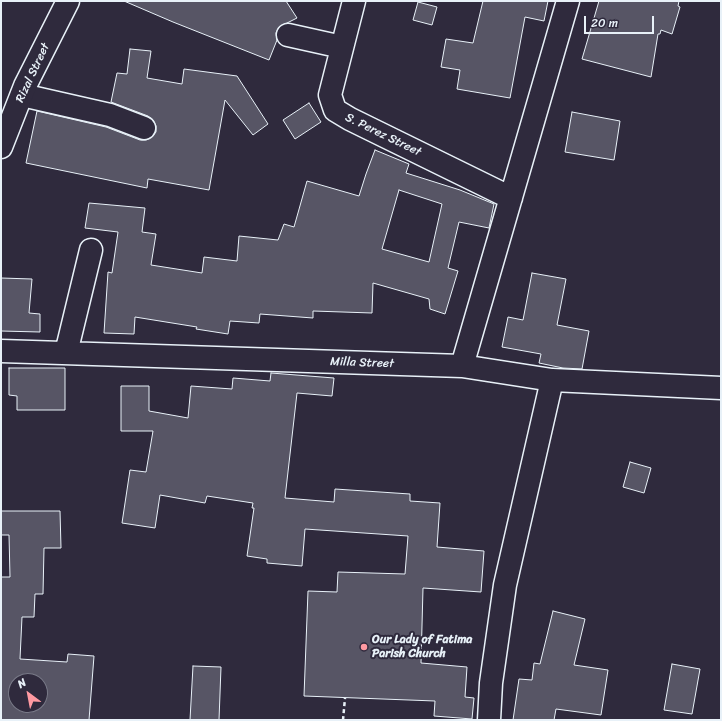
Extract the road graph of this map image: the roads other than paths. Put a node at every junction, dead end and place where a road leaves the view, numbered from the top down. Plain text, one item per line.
1 (354, 1) edge
2 (568, 1) edge
3 (64, 2) edge
4 (288, 36) dead end
5 (342, 47) junction
6 (22, 95) junction
7 (144, 128) dead end
8 (1, 147) edge
9 (511, 198) junction
10 (91, 250) dead end
11 (1, 351) edge
12 (66, 353) junction
13 (462, 366) junction
14 (552, 380) junction
15 (721, 388) edge
16 (489, 720) edge

1 - 5 street, S. Perez Street
2 - 9 street
3 - 6 street, Rizal Street
4 - 5 street
5 - 9 street, S. Perez Street
6 - 7 street
6 - 8 street, Rizal Street
9 - 13 street
10 - 12 street
11 - 12 street, Milla Street
12 - 13 street, Milla Street
13 - 14 street, Milla Street
14 - 15 street, Milla Street
14 - 16 street

